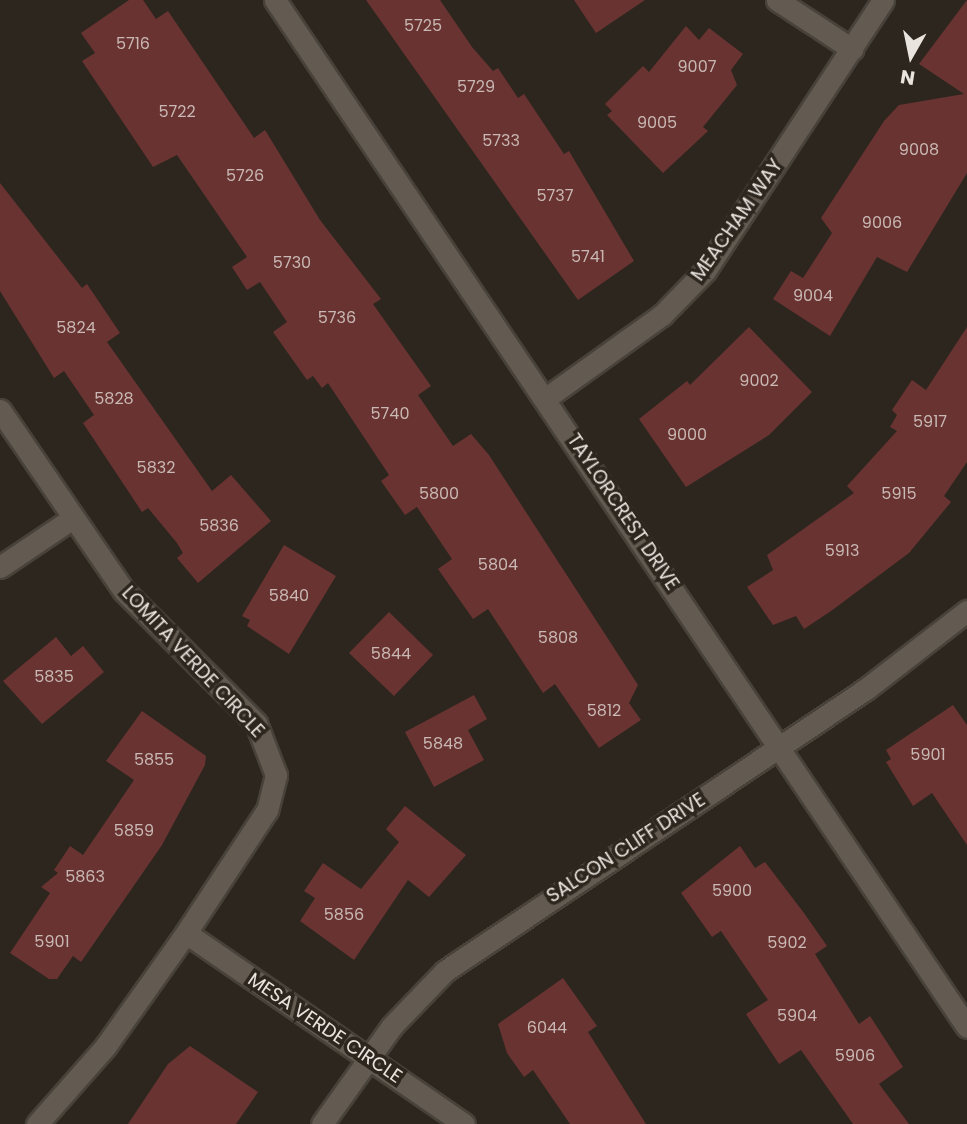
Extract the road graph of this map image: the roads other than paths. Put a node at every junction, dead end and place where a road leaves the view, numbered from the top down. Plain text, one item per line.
1 (275, 0) edge
2 (777, 0) edge
3 (883, 0) edge
4 (852, 48) junction
5 (546, 398) junction
6 (0, 410) edge
7 (71, 520) junction
8 (0, 567) edge
9 (967, 611) edge
10 (782, 746) junction
11 (186, 933) junction
12 (967, 1027) edge
13 (369, 1056) junction
14 (37, 1124) edge
15 (322, 1124) edge
16 (464, 1124) edge

1 - 5 street, TAYLORCREST DRIVE
2 - 4 street
3 - 4 street, MEACHAM WAY
4 - 5 street, MEACHAM WAY
5 - 10 street, TAYLORCREST DRIVE
6 - 7 street, LOMITA VERDE CIRCLE
7 - 8 street
7 - 11 street, LOMITA VERDE CIRCLE
9 - 10 street, SALCON CLIFF DRIVE
10 - 12 street, TAYLORCREST DRIVE
10 - 13 street, SALCON CLIFF DRIVE
11 - 13 street, MESA VERDE CIRCLE
11 - 14 street, LOMITA VERDE CIRCLE
13 - 15 street, SALCON CLIFF DRIVE
13 - 16 street, MESA VERDE CIRCLE

